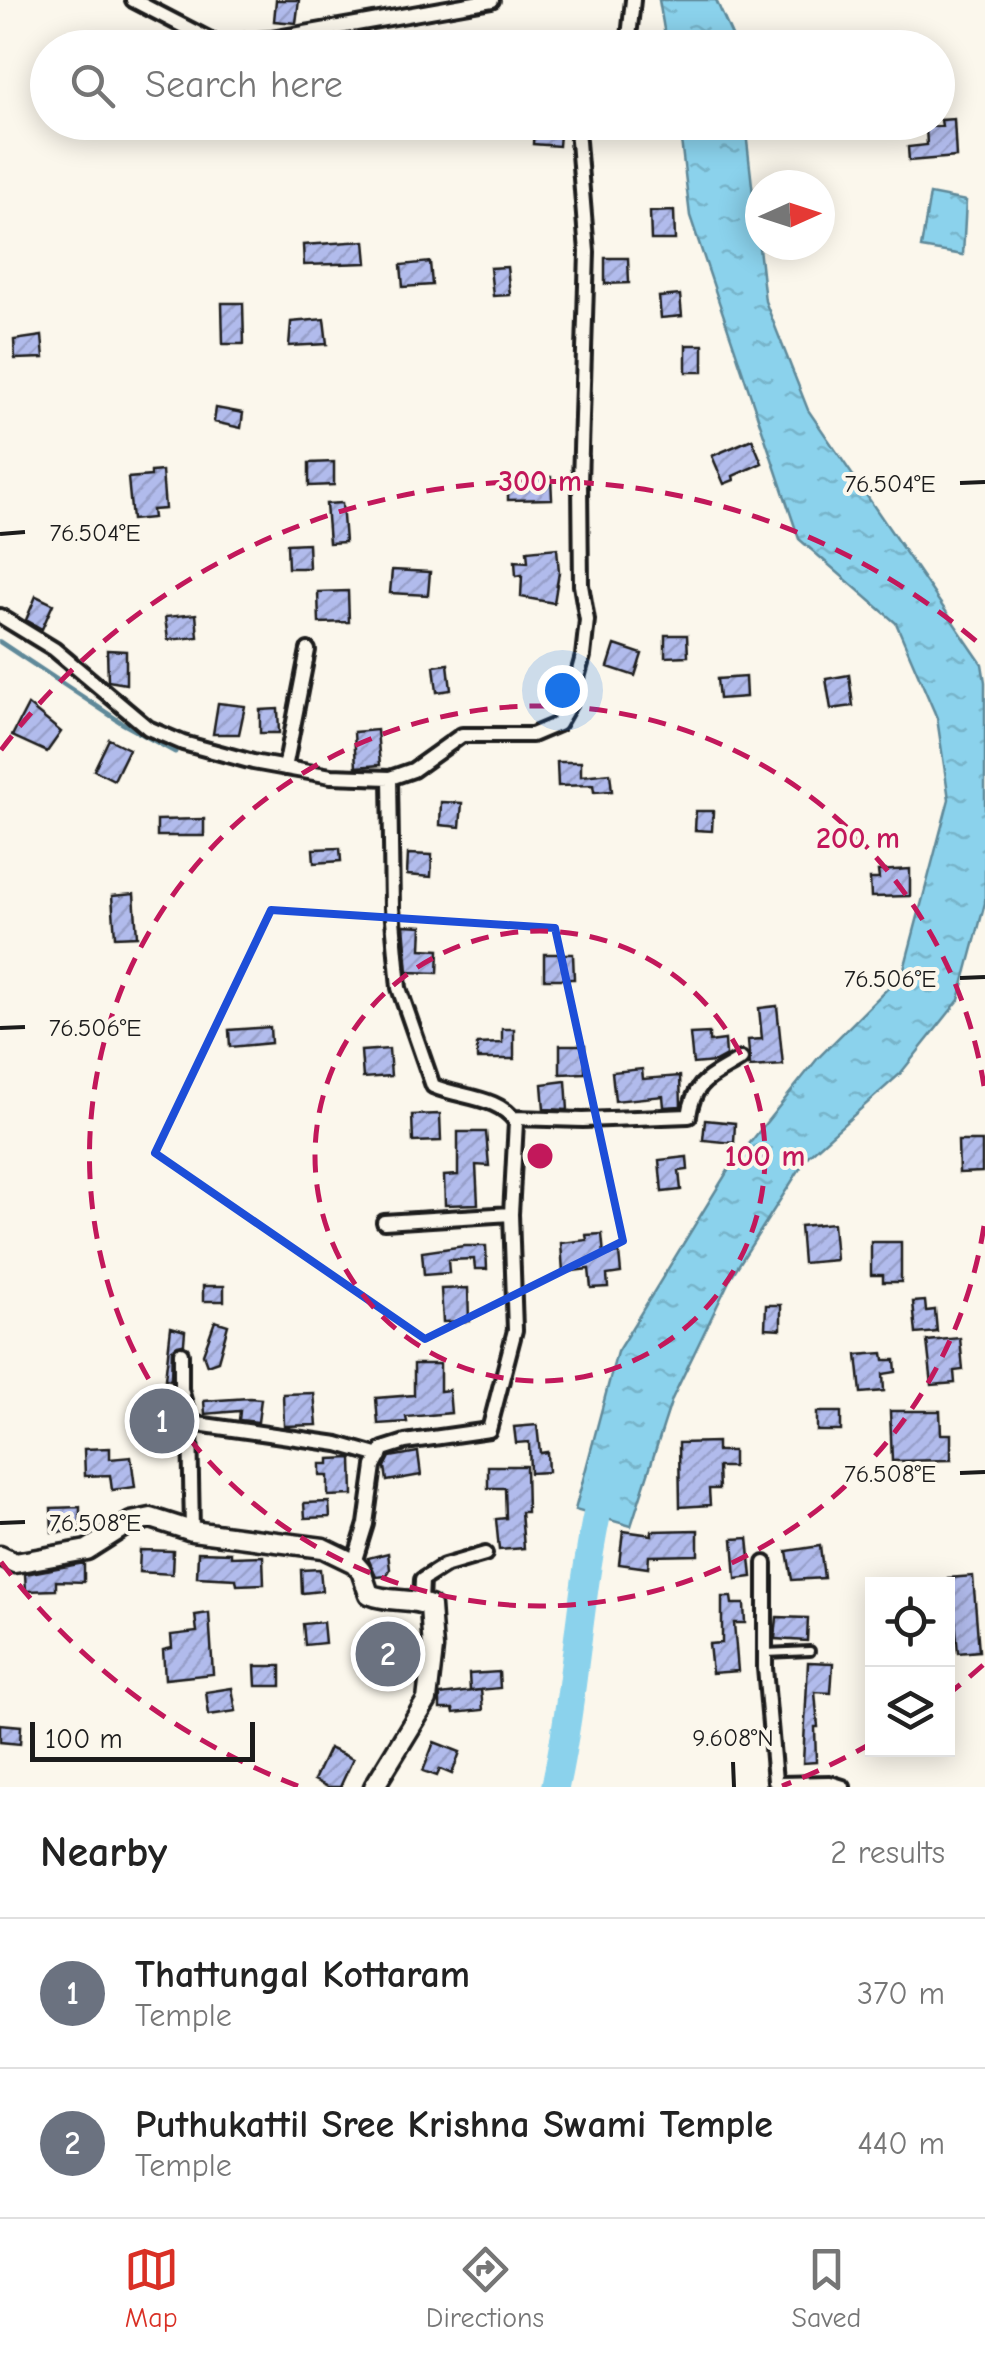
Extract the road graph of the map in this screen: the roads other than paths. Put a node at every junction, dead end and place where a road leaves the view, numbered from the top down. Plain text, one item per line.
1 (132, 0) edge
2 (492, 0) edge
3 (632, 0) edge
4 (192, 30) edge
5 (322, 30) edge
6 (630, 30) edge
7 (578, 140) edge
8 (0, 616) edge
9 (308, 650) dead end
10 (286, 768) junction
11 (390, 778) junction
12 (741, 1059) dead end
13 (514, 1118) junction
14 (511, 1214) junction
15 (384, 1222) dead end
16 (181, 1353) dead end
17 (190, 1424) junction
18 (380, 1456) junction
19 (192, 1531) junction
20 (485, 1554) dead end
21 (0, 1556) edge
22 (354, 1563) junction
23 (765, 1563) dead end
24 (422, 1602) junction
25 (810, 1651) dead end
26 (765, 1653) junction
27 (374, 1787) edge
28 (842, 1787) edge

1 - 4 street
2 - 5 street
3 - 6 street
7 - 11 street
8 - 10 street
9 - 10 street
10 - 11 street
11 - 13 street
12 - 13 street
13 - 14 street
14 - 15 street
14 - 18 street
16 - 17 street
17 - 18 street
17 - 19 street
18 - 22 street
19 - 21 main road
19 - 22 main road
20 - 24 street
22 - 24 main road
23 - 26 street
24 - 27 main road
25 - 26 lane
26 - 28 street

